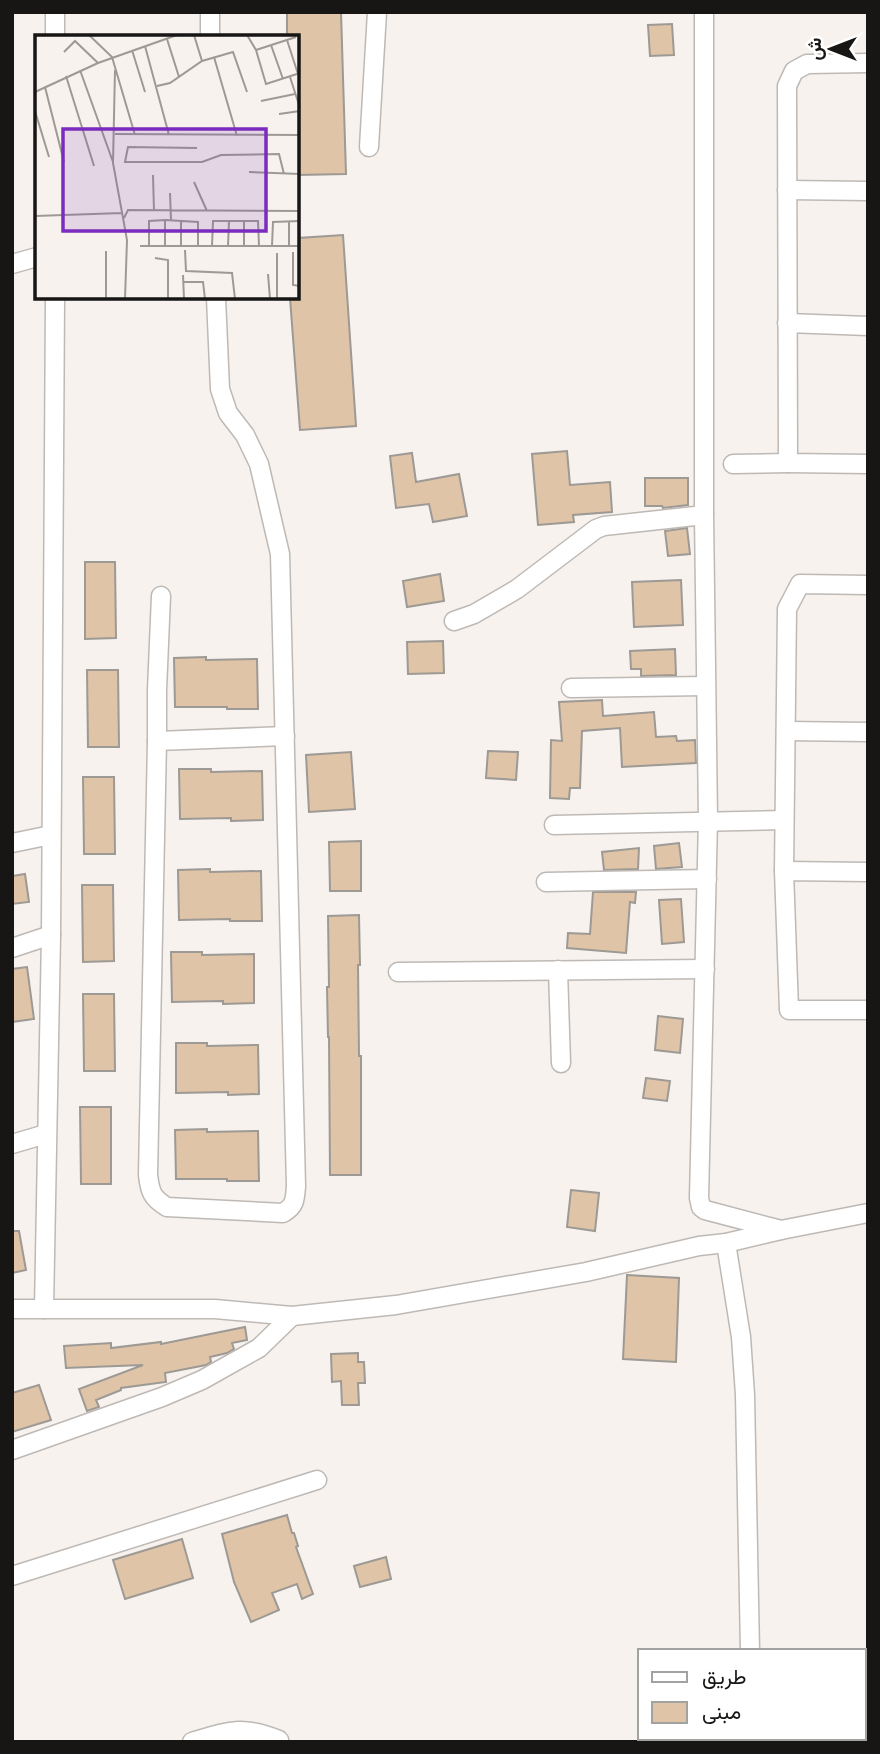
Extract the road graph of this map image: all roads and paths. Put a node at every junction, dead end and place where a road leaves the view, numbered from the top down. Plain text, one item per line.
1 (55, 12) edge
2 (210, 12) edge
3 (377, 12) edge
4 (704, 12) edge
5 (55, 35) edge
6 (210, 35) edge
7 (868, 63) edge
8 (369, 147) dead end
9 (787, 190) junction
10 (868, 191) edge
11 (35, 258) edge
12 (12, 264) edge
13 (55, 299) edge
14 (216, 299) edge
15 (788, 323) junction
16 (868, 326) edge
17 (788, 463) junction
18 (733, 464) dead end
19 (868, 464) edge
20 (704, 515) junction
21 (868, 584) edge
22 (161, 596) dead end
23 (454, 621) dead end
24 (705, 686) junction
25 (571, 688) dead end
26 (786, 731) junction
27 (868, 732) edge
28 (285, 736) junction
29 (157, 741) junction
30 (708, 820) junction
31 (784, 820) junction
32 (554, 825) dead end
33 (51, 835) junction
34 (12, 843) edge
35 (784, 871) junction
36 (868, 872) edge
37 (707, 879) junction
38 (546, 883) dead end
39 (51, 935) junction
40 (12, 948) edge
41 (705, 969) junction
42 (558, 970) junction
43 (398, 972) dead end
44 (868, 1010) edge
45 (561, 1063) dead end
46 (47, 1134) junction
47 (12, 1144) edge
48 (868, 1213) edge
49 (781, 1230) junction
50 (726, 1243) junction
51 (12, 1309) edge
52 (44, 1309) junction
53 (292, 1316) junction
54 (12, 1450) edge
55 (317, 1480) dead end
56 (12, 1576) edge
57 (750, 1649) edge
58 (279, 1740) edge
59 (192, 1742) edge

1 - 5 street
2 - 6 street
3 - 8 street
4 - 20 street
7 - 9 street
9 - 10 street
9 - 15 street
11 - 12 street
13 - 33 street
14 - 28 street
15 - 16 street
15 - 17 street
17 - 18 street
17 - 19 street
20 - 23 street
20 - 24 street
21 - 26 street
22 - 29 street
24 - 25 street
24 - 30 street
26 - 27 street
26 - 31 street
28 - 29 street
28 - 29 street
30 - 31 street
30 - 32 street
30 - 37 street
31 - 35 street
33 - 34 street
33 - 39 street
35 - 36 street
35 - 44 street
37 - 38 street
37 - 41 street
39 - 40 street
39 - 46 street
41 - 42 street
41 - 49 street
42 - 43 street
42 - 45 street
46 - 47 street
46 - 52 street
48 - 49 street
49 - 50 street
50 - 53 street
50 - 57 street
51 - 52 street
52 - 53 street
53 - 54 street
55 - 56 street
58 - 59 street

